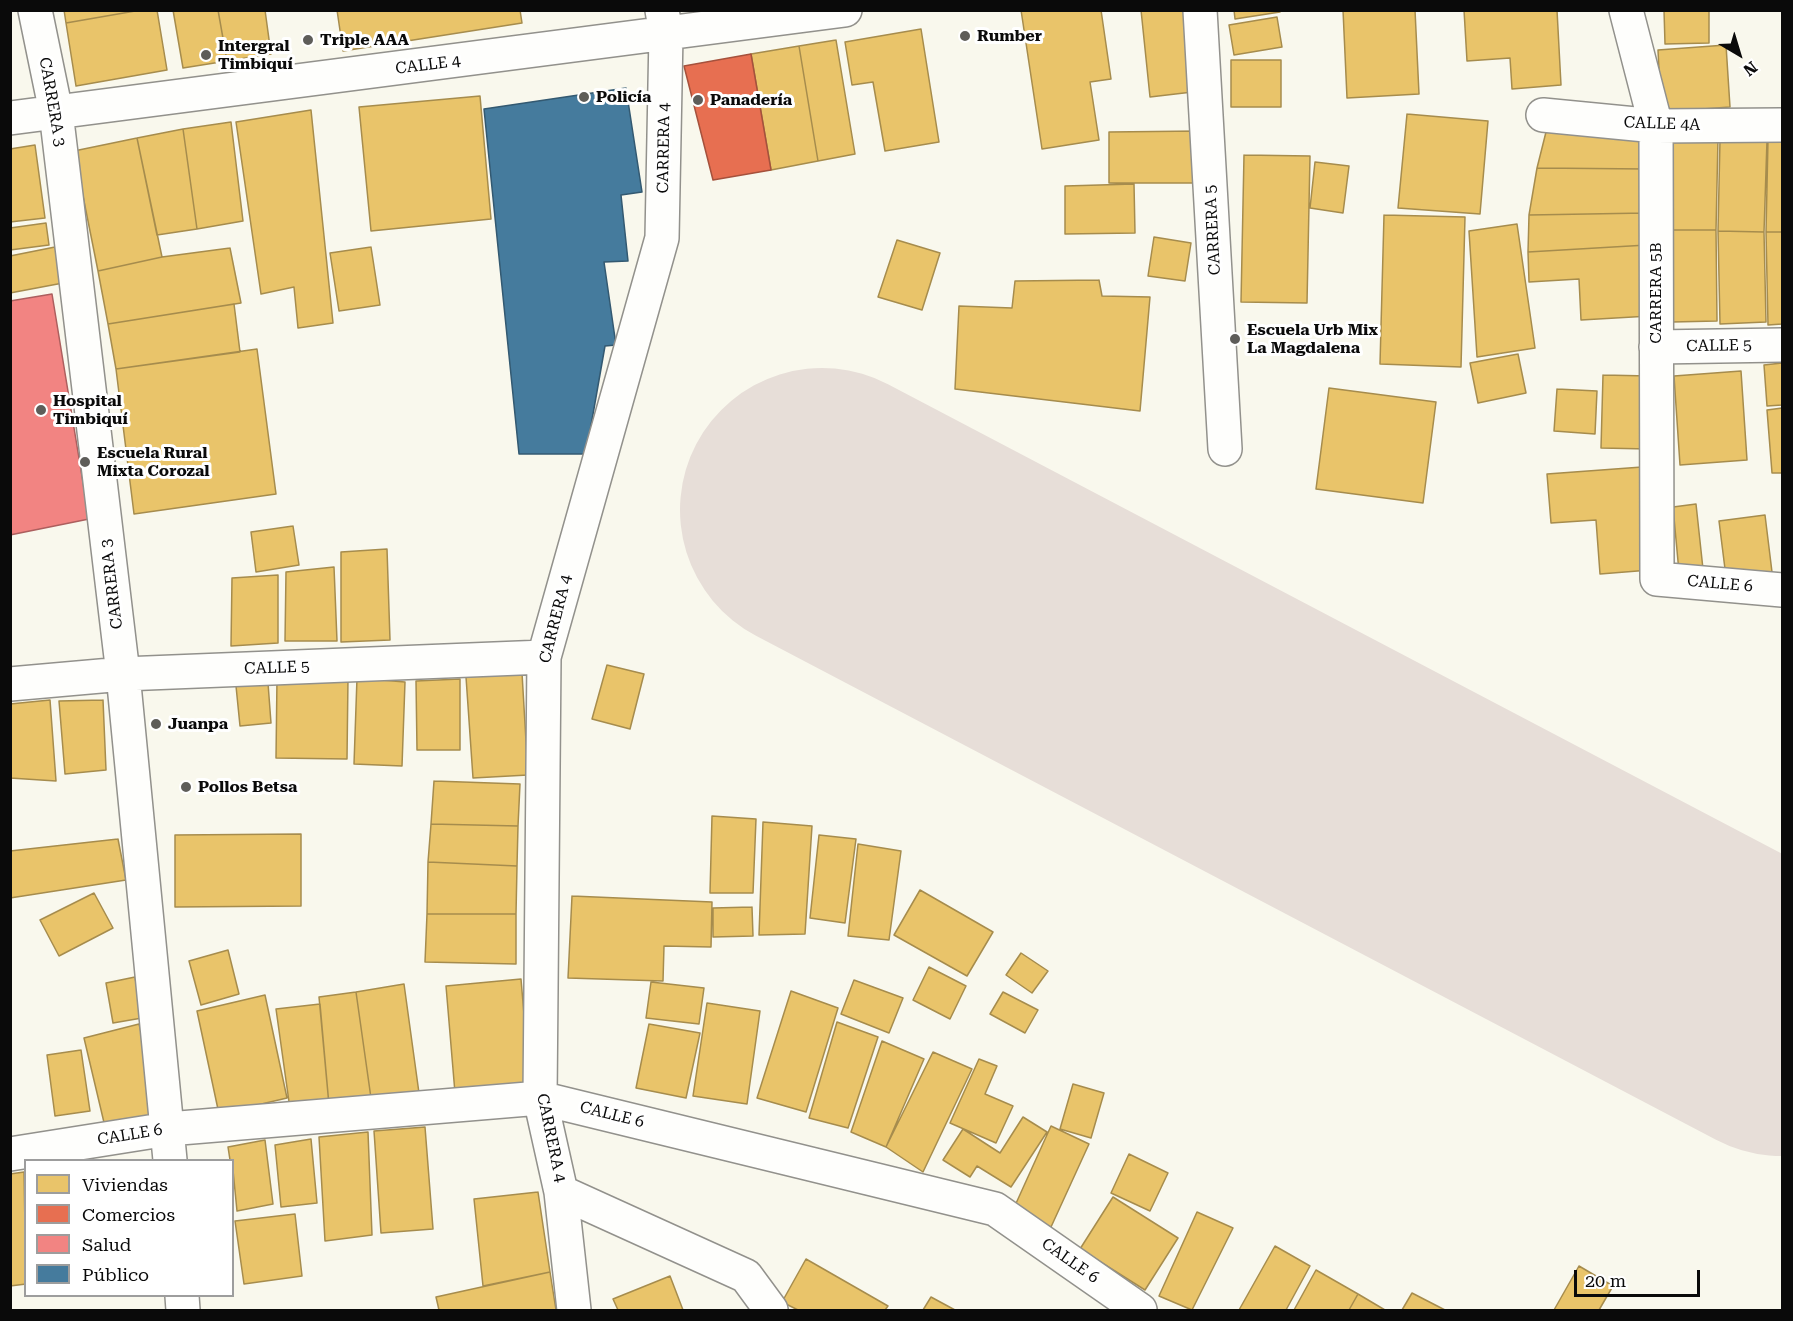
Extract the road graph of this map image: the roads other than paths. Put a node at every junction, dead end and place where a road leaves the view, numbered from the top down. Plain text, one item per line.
1 (35, 10) edge
2 (845, 10) edge
3 (1200, 10) edge
4 (1626, 10) edge
5 (664, 22) edge
6 (56, 112) junction
7 (1543, 115) dead end
8 (10, 118) edge
9 (1782, 125) edge
10 (1656, 126) junction
11 (1782, 345) edge
12 (1656, 347) junction
13 (1226, 449) dead end
14 (1657, 579) joint
15 (1782, 590) edge
16 (544, 657) junction
17 (123, 674) junction
18 (10, 684) edge
19 (540, 1098) junction
20 (169, 1145) edge
21 (10, 1154) edge
22 (561, 1191) junction
23 (574, 1311) edge
24 (771, 1311) edge
25 (1140, 1311) edge

1 - 6 street, CARRERA 3
2 - 5 street, CALLE 4
3 - 13 street, CARRERA 5
4 - 10 street, CARRERA 5B
5 - 6 street, CALLE 4
5 - 16 street, CARRERA 4
6 - 8 street, CALLE 4
6 - 17 street, CARRERA 3
7 - 10 street, CALLE 4A
9 - 10 street, CALLE 4A
10 - 12 street, CARRERA 5B
11 - 12 street, CALLE 5
12 - 14 street, CARRERA 5B
14 - 15 street, CALLE 6
16 - 17 street, CALLE 5
16 - 19 street, CARRERA 4
17 - 18 street, CALLE 5
17 - 20 street, CARRERA 3
19 - 20 street, CALLE 6
19 - 22 street, CARRERA 4
19 - 25 street, CALLE 6
20 - 21 street, CALLE 6
22 - 23 street, CARRERA 4
22 - 24 street

